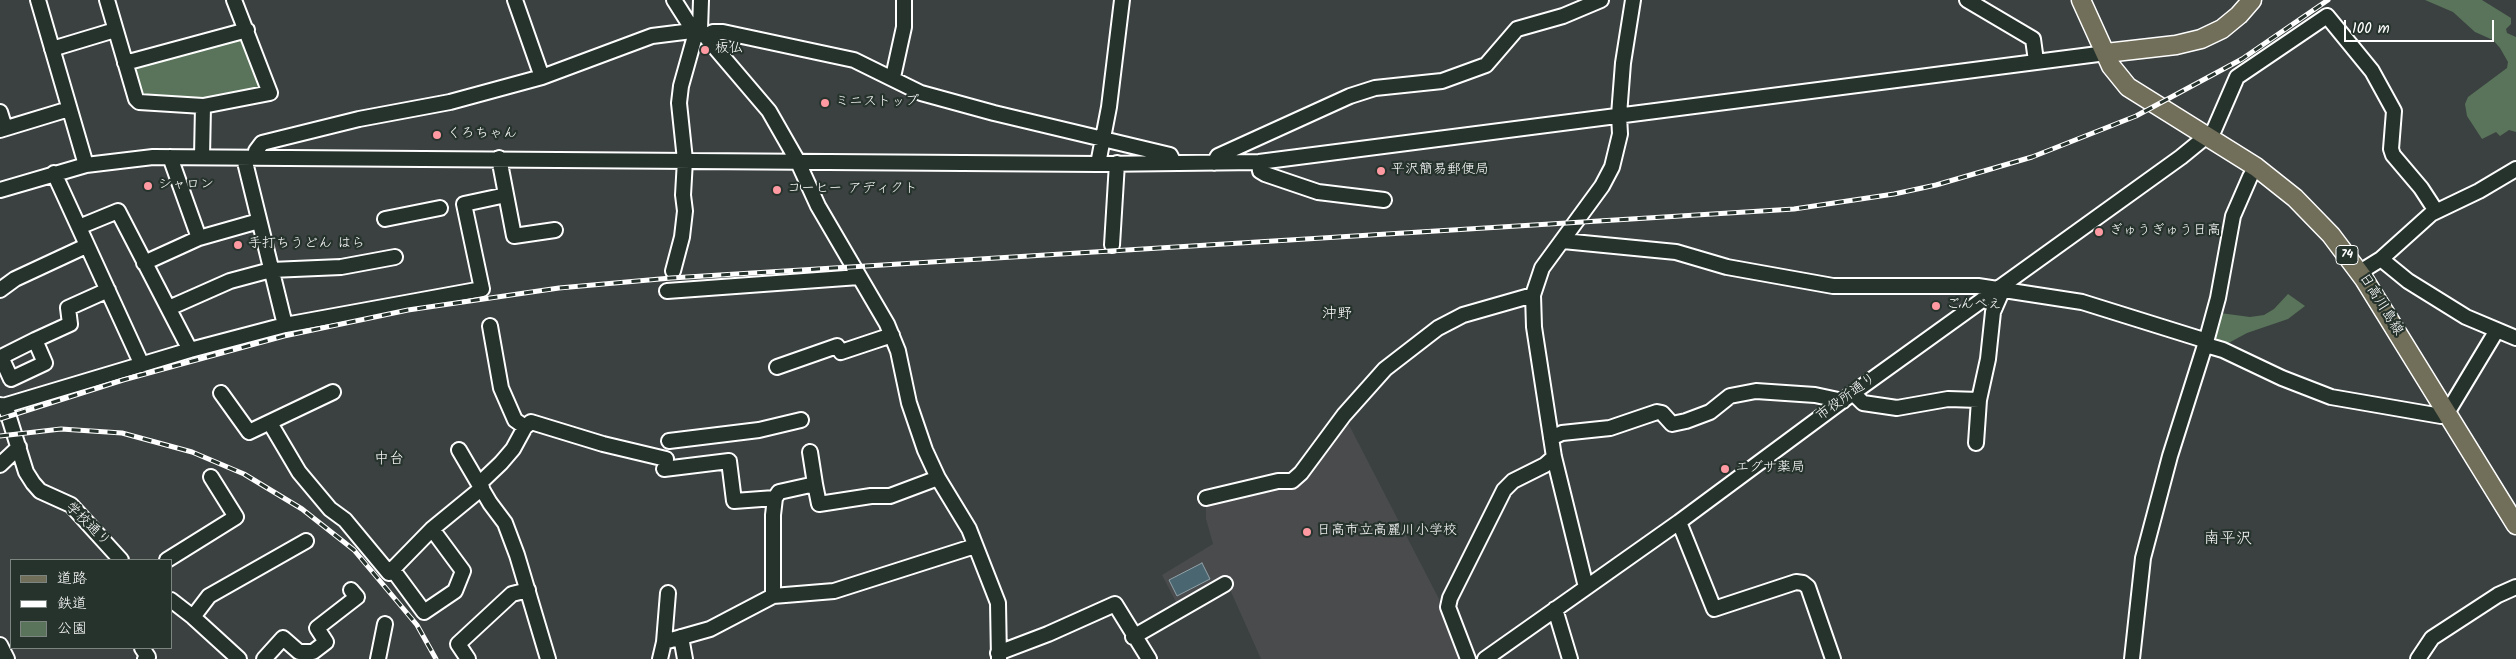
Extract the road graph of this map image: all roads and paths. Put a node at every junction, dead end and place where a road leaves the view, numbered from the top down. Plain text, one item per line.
1 (38, 0) edge
2 (107, 0) edge
3 (234, 0) edge
4 (514, 0) edge
5 (674, 0) edge
6 (701, 0) edge
7 (904, 0) edge
8 (1122, 0) edge
9 (1601, 0) edge
10 (1633, 0) edge
11 (1967, 0) edge
12 (2081, 0) edge
13 (2252, 0) edge
14 (115, 30) junction
15 (247, 30) junction
16 (699, 32) junction
17 (52, 49) junction
18 (2106, 53) junction
19 (2036, 62) junction
20 (125, 63) junction
21 (542, 77) junction
22 (893, 77) junction
23 (203, 106) junction
24 (69, 109) junction
25 (0, 112) edge
26 (1618, 115) junction
27 (2, 129) edge
28 (2208, 136) junction
29 (1102, 140) junction
30 (170, 157) junction
31 (202, 157) junction
32 (250, 158) junction
33 (499, 158) junction
34 (685, 160) junction
35 (797, 160) junction
36 (1259, 162) junction
37 (1117, 163) junction
38 (1174, 163) junction
39 (1214, 163) junction
40 (1098, 164) junction
41 (86, 165) junction
42 (2256, 167) junction
43 (2516, 169) edge
44 (54, 173) junction
45 (0, 190) edge
46 (506, 195) junction
47 (1384, 200) dead end
48 (440, 208) dead end
49 (2436, 211) junction
50 (385, 219) dead end
51 (260, 221) junction
52 (79, 227) junction
53 (555, 230) dead end
54 (199, 238) junction
55 (1563, 241) junction
56 (1112, 245) dead end
57 (86, 246) junction
58 (395, 257) dead end
59 (2381, 259) junction
60 (144, 263) junction
61 (271, 270) junction
62 (673, 271) dead end
63 (2360, 272) junction
64 (859, 277) junction
65 (0, 290) edge
66 (108, 290) junction
67 (1998, 290) junction
68 (667, 291) dead end
69 (1533, 295) junction
70 (169, 308) junction
71 (285, 325) junction
72 (490, 326) dead end
73 (2497, 330) junction
74 (892, 335) junction
75 (2516, 338) edge
76 (36, 340) dead end
77 (2206, 343) junction
78 (190, 350) junction
79 (142, 365) junction
80 (777, 367) dead end
81 (334, 392) dead end
82 (221, 393) dead end
83 (1848, 397) junction
84 (1979, 400) junction
85 (2, 405) edge
86 (2447, 413) junction
87 (801, 420) dead end
88 (270, 423) junction
89 (525, 427) junction
90 (1551, 438) junction
91 (668, 441) dead end
92 (1976, 443) dead end
93 (19, 447) junction
94 (459, 450) dead end
95 (810, 452) dead end
96 (1554, 457) junction
97 (0, 465) edge
98 (211, 477) dead end
99 (938, 478) junction
100 (815, 484) junction
101 (481, 486) junction
102 (775, 498) junction
103 (1206, 498) dead end
104 (1679, 522) junction
105 (2516, 525) edge
106 (432, 529) junction
107 (306, 541) dead end
108 (975, 546) junction
109 (120, 559) edge
110 (168, 559) edge
111 (393, 570) junction
112 (1225, 584) dead end
113 (1586, 587) junction
114 (2516, 587) edge
115 (351, 590) dead end
116 (528, 590) junction
117 (668, 593) dead end
118 (773, 596) junction
119 (173, 603) edge
120 (1555, 609) junction
121 (193, 617) junction
122 (385, 624) dead end
123 (680, 637) junction
124 (1133, 637) junction
125 (664, 642) junction
126 (0, 645) edge
127 (143, 649) edge
128 (998, 656) edge
129 (7, 659) edge
130 (145, 659) edge
131 (239, 659) edge
132 (264, 659) edge
133 (378, 659) edge
134 (468, 659) edge
135 (548, 659) edge
136 (660, 659) edge
137 (685, 659) edge
138 (1149, 659) edge
139 (1468, 659) edge
140 (1485, 659) edge
141 (1570, 659) edge
142 (1833, 659) edge
143 (2132, 659) edge
144 (2418, 659) edge

1 - 17 street
2 - 14 street
3 - 15 street
4 - 21 street
5 - 16 street
6 - 16 street
7 - 22 street
8 - 29 street
9 - 39 street
10 - 26 street
11 - 19 street
12 - 18 main road, 日高川島線 / 74
13 - 18 main road
14 - 17 street
14 - 20 street
15 - 20 street
15 - 23 street
16 - 21 street
16 - 22 street
16 - 34 street
16 - 35 street
17 - 24 street
18 - 19 street
18 - 28 main road, 日高川島線 / 74
19 - 26 street
20 - 23 street
21 - 32 street
22 - 29 street
23 - 31 street
24 - 27 street
24 - 41 street
25 - 27 street
26 - 36 street
26 - 55 street
28 - 42 main road, 日高川島線 / 74
28 - 49 street
28 - 67 street, 市役所通り
29 - 38 street
29 - 40 street
30 - 31 street
30 - 41 street
30 - 54 street
31 - 32 street
32 - 33 street
32 - 51 street
33 - 34 street
33 - 46 street
34 - 35 street
34 - 62 street
35 - 40 street
35 - 64 street
36 - 39 street
36 - 47 street
37 - 38 street
37 - 40 street
37 - 56 street
38 - 39 street
41 - 44 street
42 - 63 main road, 日高川島線 / 74
42 - 77 street
43 - 49 street
44 - 45 street
44 - 52 street
46 - 53 street
46 - 71 street
48 - 50 street
49 - 59 street
51 - 54 street
51 - 61 street
52 - 57 street
52 - 60 street
54 - 60 street
55 - 67 street
55 - 69 street
57 - 65 street
57 - 66 street
58 - 61 street
59 - 63 street
59 - 73 street
60 - 70 street
61 - 70 street
61 - 71 street
63 - 86 main road, 日高川島線 / 74
64 - 68 street
64 - 74 street
66 - 76 street
66 - 79 street
67 - 77 street
67 - 83 street, 市役所通り
67 - 84 street
69 - 90 street
69 - 103 street
70 - 78 street
71 - 78 street
72 - 89 street
73 - 75 street
73 - 86 street
74 - 80 street
74 - 99 street
77 - 86 street
77 - 143 street
78 - 79 street
79 - 85 street
81 - 88 street
82 - 88 street
83 - 84 street
83 - 90 street
83 - 104 street, 市役所通り
84 - 92 street
85 - 93 street, 学校通り
86 - 105 main road, 日高川島線 / 74
87 - 91 street
88 - 111 street
89 - 101 street
89 - 102 street
90 - 96 street
93 - 97 street
93 - 109 street, 学校通り
94 - 101 street
95 - 100 street
96 - 113 street
96 - 139 street
98 - 110 street
99 - 100 street
99 - 108 street
100 - 102 street
101 - 106 street
101 - 116 street
102 - 118 street
104 - 113 street, 市役所通り
104 - 142 street
106 - 111 street
106 - 111 street
107 - 121 street
108 - 118 street
108 - 128 street
112 - 124 street
113 - 120 street, 市役所通り
114 - 144 street
115 - 132 street
116 - 134 street
116 - 135 street
117 - 125 street
118 - 123 street
119 - 121 street
120 - 140 street, 市役所通り
120 - 141 street
121 - 131 street
122 - 133 street
123 - 125 street
123 - 137 street
124 - 128 street
124 - 138 street
125 - 136 street
126 - 129 street
127 - 130 street

